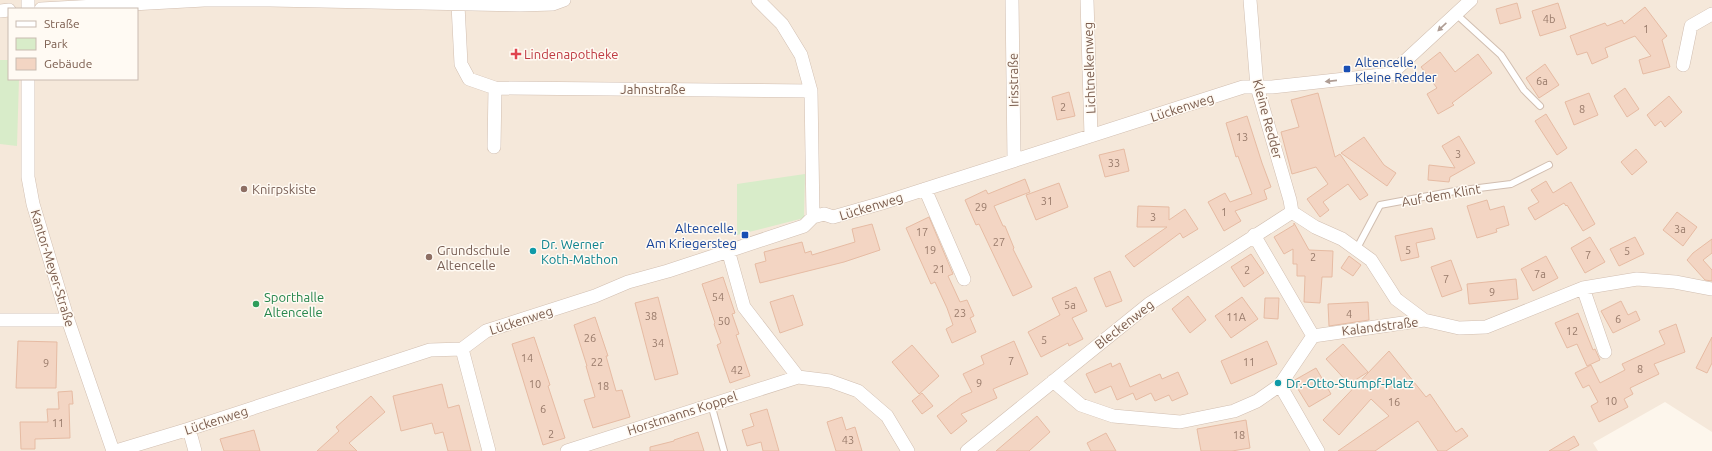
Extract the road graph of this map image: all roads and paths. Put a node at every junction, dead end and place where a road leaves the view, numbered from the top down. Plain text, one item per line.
1 (204, 0) edge
2 (564, 0) edge
3 (758, 0) edge
4 (1012, 0) edge
5 (1087, 0) edge
6 (1250, 0) edge
7 (1471, 0) edge
8 (344, 1) edge
9 (520, 3) edge
10 (458, 5) junction
11 (59, 8) edge
12 (1456, 14) junction
13 (1712, 14) edge
14 (1683, 65) dead end
15 (28, 80) edge
16 (1257, 87) junction
17 (495, 88) junction
18 (811, 91) junction
19 (1540, 106) dead end
20 (1091, 136) junction
21 (494, 147) dead end
22 (1014, 160) junction
23 (1549, 165) dead end
24 (925, 189) junction
25 (1292, 212) junction
26 (813, 217) junction
27 (1254, 235) junction
28 (728, 250) junction
29 (1356, 250) junction
30 (964, 279) dead end
31 (1583, 288) junction
32 (1712, 289) edge
33 (0, 320) edge
34 (68, 320) junction
35 (1424, 320) junction
36 (1313, 336) junction
37 (462, 349) junction
38 (1605, 352) dead end
39 (798, 377) junction
40 (1053, 381) junction
41 (1280, 385) junction
42 (711, 404) junction
43 (189, 429) junction
44 (113, 451) edge
45 (116, 451) edge
46 (195, 451) edge
47 (489, 451) edge
48 (567, 451) edge
49 (724, 451) edge
50 (908, 451) edge
51 (967, 451) edge
52 (1318, 451) edge

1 - 8 street
1 - 11 street
2 - 9 street
3 - 18 street
4 - 22 street, Irisstraße
5 - 20 street, Lichtnelkenweg
6 - 16 street, Kleine Redder
7 - 12 street, Lückenweg
8 - 10 street
9 - 10 street
10 - 17 street, Jahnstraße
12 -> 16 street, Lückenweg
12 - 19 lane
13 - 14 street
15 - 34 street, Kantor-Meyer-Straße
16 - 20 street, Lückenweg
16 - 25 street, Kleine Redder
17 - 18 street, Jahnstraße
17 - 21 street
18 - 26 street
20 - 22 street, Lückenweg
22 - 24 street, Lückenweg
23 - 29 lane, Auf dem Klint
24 - 26 street, Lückenweg
24 - 30 street
25 - 27 street, Bleckenweg
25 - 29 street
26 - 28 street, Lückenweg
27 - 36 street
27 - 40 street, Bleckenweg
28 - 37 street, Lückenweg
28 - 39 street
29 - 35 street
31 - 32 street, Kalandstraße
31 - 35 street, Kalandstraße
31 - 38 street
33 - 34 street
34 - 44 street, Kantor-Meyer-Straße
35 - 36 street, Kalandstraße
36 - 41 street
37 - 43 street, Lückenweg
37 - 47 street
39 - 42 street, Horstmanns Koppel
39 - 50 street, Horstmanns Koppel
40 - 41 street
40 - 51 street, Bleckenweg
41 - 52 street
42 - 48 street, Horstmanns Koppel
42 - 49 lane
43 - 45 street, Lückenweg
43 - 46 street

